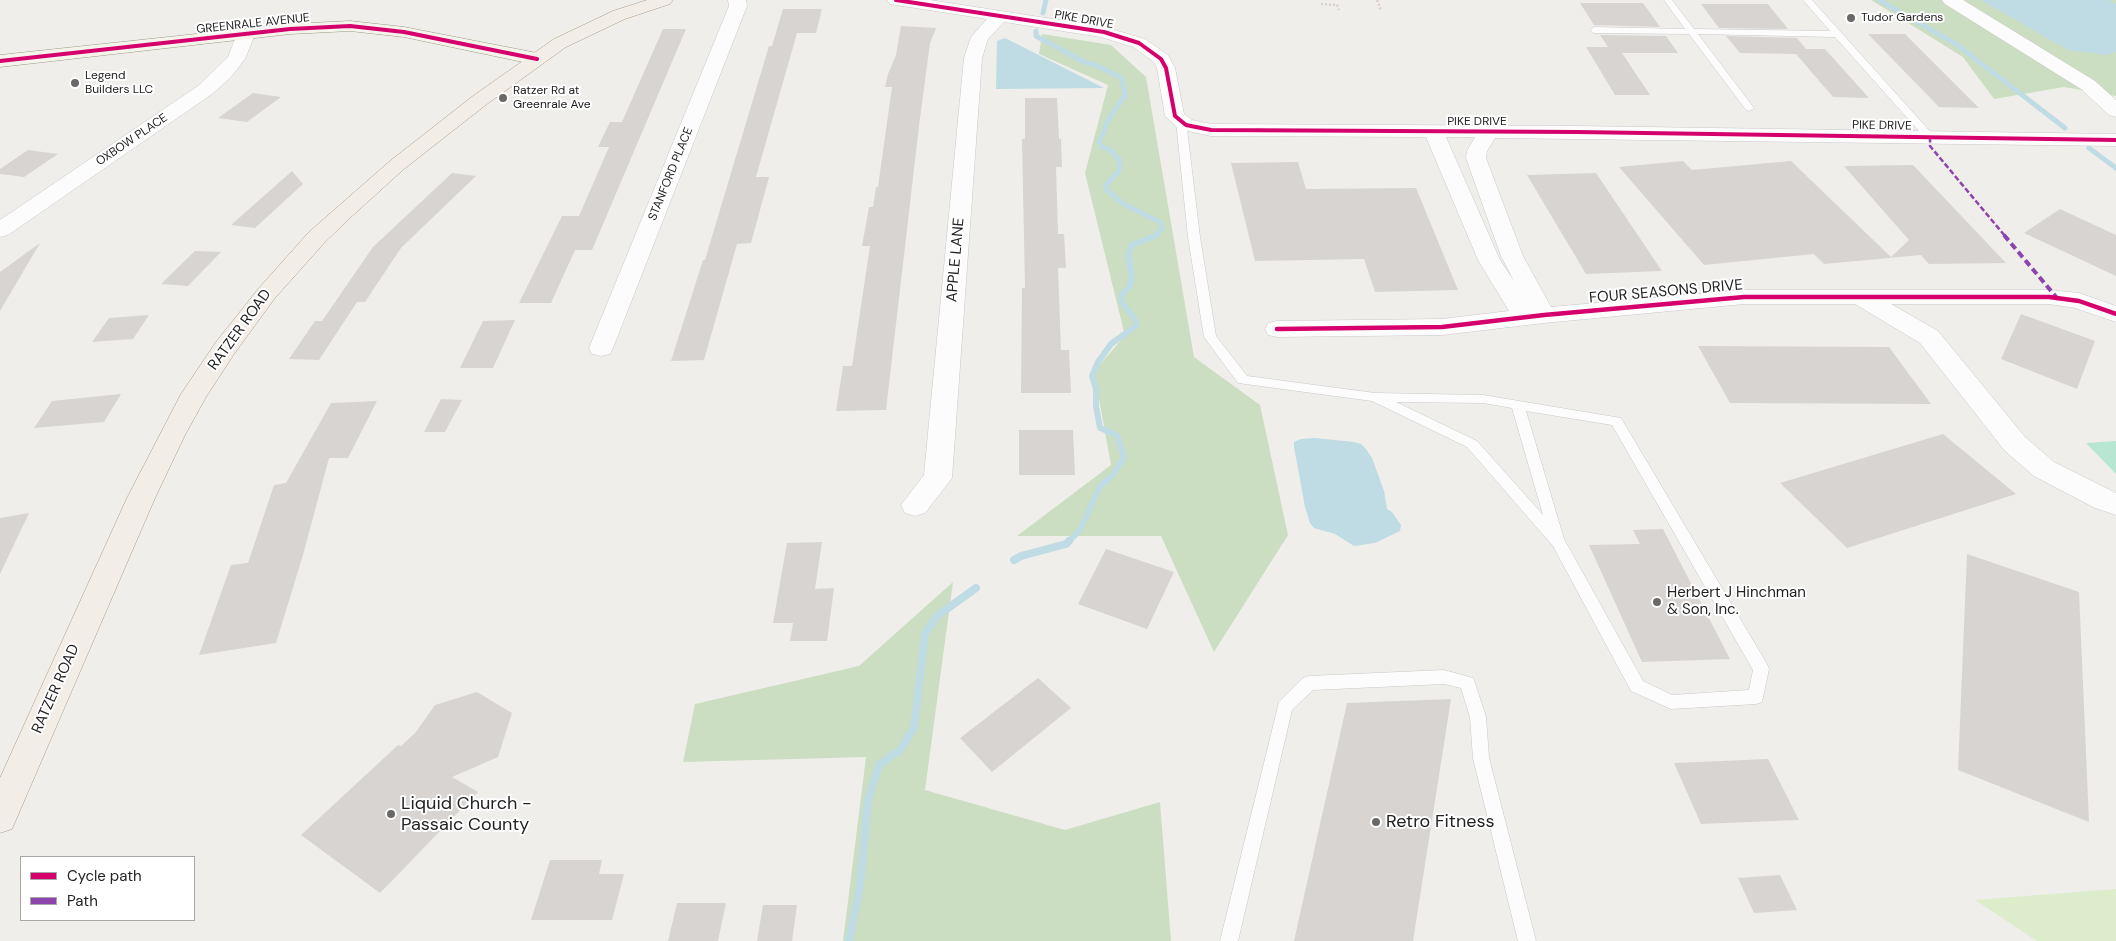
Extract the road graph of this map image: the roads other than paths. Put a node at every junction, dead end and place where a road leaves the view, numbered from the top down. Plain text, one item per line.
1 (664, 0) edge
2 (737, 0) edge
3 (896, 0) edge
4 (1668, 0) edge
5 (1807, 0) edge
6 (1951, 0) edge
7 (1000, 16) junction
8 (1594, 30) dead end
9 (1691, 32) junction
10 (246, 34) junction
11 (1838, 34) junction
12 (537, 59) junction
13 (0, 61) edge
14 (2094, 92) junction
15 (2116, 98) edge
16 (1749, 108) dead end
17 (2116, 111) edge
18 (1181, 122) junction
19 (1434, 132) junction
20 (1488, 132) junction
21 (1930, 137) junction
22 (2116, 140) edge
23 (1492, 198) junction
24 (1464, 199) junction
25 (0, 208) edge
26 (27, 212) junction
27 (0, 230) edge
28 (1930, 296) junction
29 (1860, 297) junction
30 (2116, 314) edge
31 (1534, 316) junction
32 (1277, 329) dead end
33 (1929, 337) junction
34 (601, 348) dead end
35 (1375, 397) junction
36 (1517, 404) junction
37 (2116, 504) edge
38 (915, 505) dead end
39 (1558, 542) junction
40 (0, 817) edge
41 (1229, 941) edge
42 (1527, 941) edge

1 - 12 main road, RATZER ROAD
2 - 34 street, STANFORD PLACE
3 - 7 street, PIKE DRIVE
4 - 9 lane
5 - 11 lane
6 - 14 street
7 - 18 street, PIKE DRIVE
7 - 38 street, APPLE LANE
8 - 9 lane
9 - 11 lane
9 - 16 lane
10 - 12 street, GREENRALE AVENUE
10 - 13 street, GREENRALE AVENUE
10 - 26 street, OXBOW PLACE
11 - 21 lane
12 - 40 main road, RATZER ROAD
14 - 15 lane
14 - 17 street
18 - 19 street, PIKE DRIVE
18 - 35 lane
19 - 20 street, PIKE DRIVE
19 - 24 street
20 - 21 street, PIKE DRIVE
20 - 23 street
21 - 22 street, PIKE DRIVE
23 - 24 street
23 - 31 street
24 - 31 street
25 - 26 street
26 - 27 street, OXBOW PLACE
28 - 29 street, FOUR SEASONS DRIVE
28 - 30 street, FOUR SEASONS DRIVE
28 - 33 street
29 - 31 street, FOUR SEASONS DRIVE
29 - 33 street
31 - 32 street, FOUR SEASONS DRIVE
33 - 37 street
35 - 36 lane
35 - 39 lane
36 - 39 lane
36 - 39 lane
41 - 42 lane

